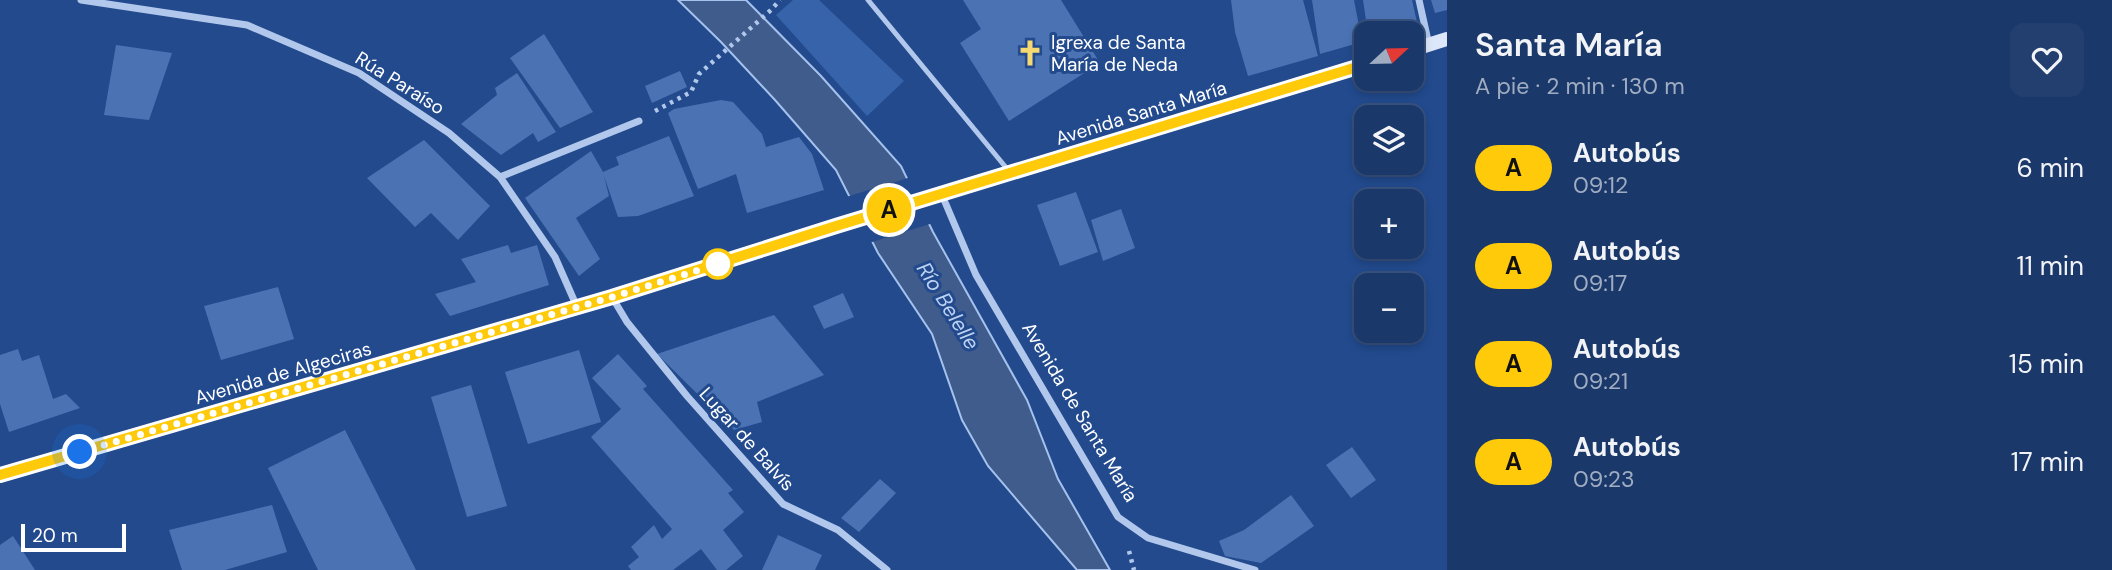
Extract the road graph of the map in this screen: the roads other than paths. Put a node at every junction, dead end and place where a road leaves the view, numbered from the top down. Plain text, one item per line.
1 (81, 0) edge
2 (868, 0) edge
3 (1419, 0) edge
4 (1447, 39) edge
5 (1429, 45) junction
6 (1424, 46) edge
7 (1354, 68) edge
8 (639, 121) road end
9 (1011, 174) junction
10 (499, 177) junction
11 (942, 195) junction
12 (836, 226) joint
13 (612, 297) junction
14 (578, 307) junction
15 (0, 475) edge
16 (887, 570) edge
17 (1255, 570) edge

1 - 10 street, Rúa Paraíso
2 - 9 lane
3 - 5 street
4 - 5 main road
5 - 6 main road
7 - 9 main road, Avenida Santa María
8 - 10 street
9 - 11 main road, Avenida Santa María
10 - 14 street, Rúa Paraíso
11 - 12 main road, Avenida Santa María
11 - 17 street, Avenida de Santa María
12 - 13 main road, Avenida de Algeciras
13 - 14 main road, Avenida de Algeciras
13 - 16 street, Lugar de Balvís
14 - 15 main road, Avenida de Algeciras

